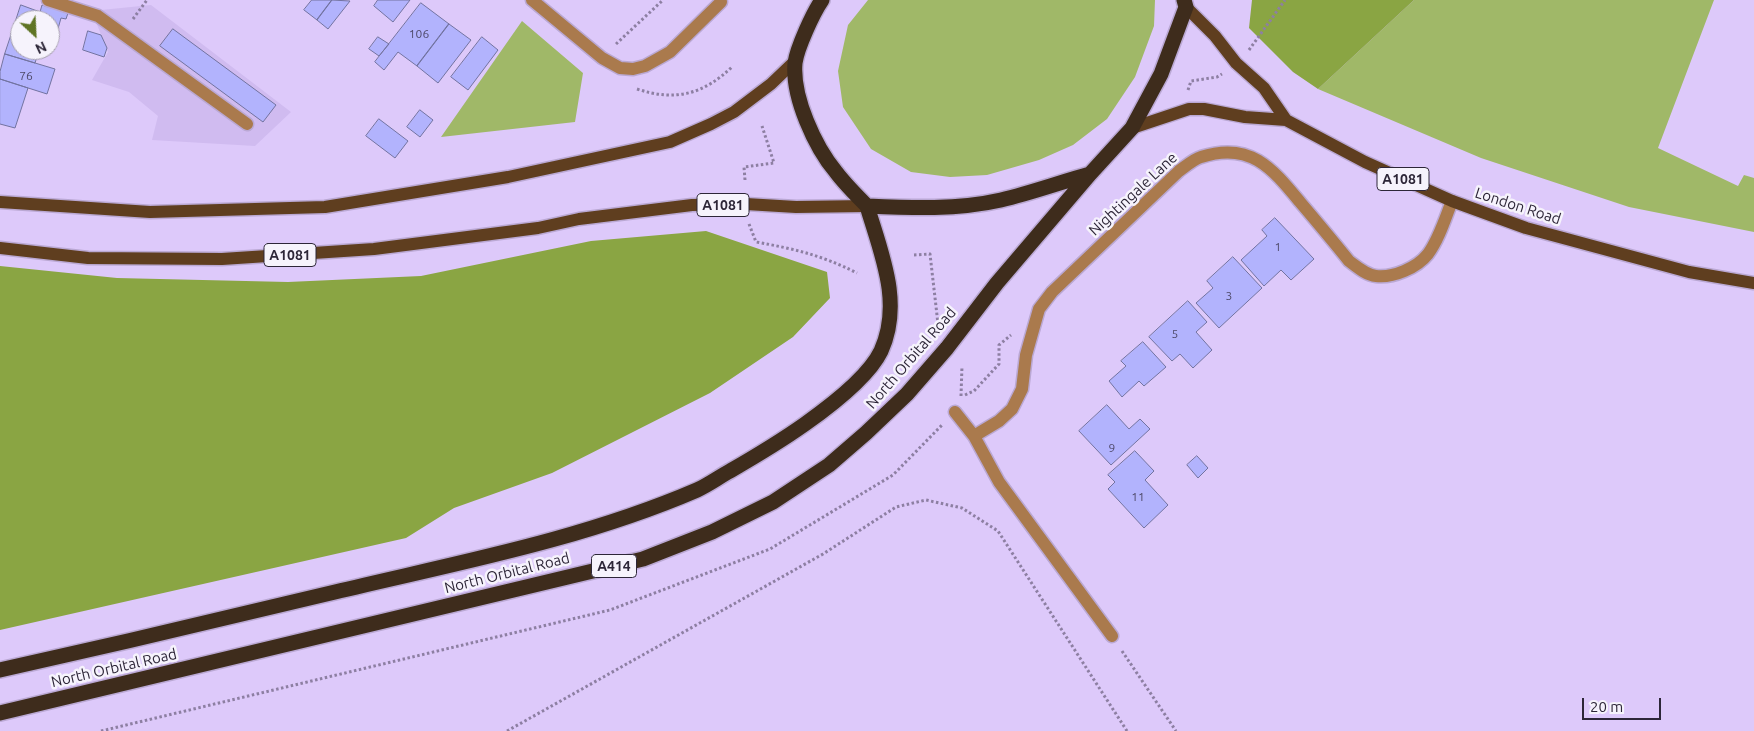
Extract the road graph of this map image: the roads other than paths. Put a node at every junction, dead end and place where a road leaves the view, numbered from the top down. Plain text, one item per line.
1 (48, 0) edge
2 (532, 0) edge
3 (705, 0) edge
4 (822, 0) edge
5 (721, 2) dead end
6 (1185, 4) edge
7 (710, 13) junction
8 (795, 61) junction
9 (1286, 120) junction
10 (247, 124) dead end
11 (1132, 128) junction
12 (1090, 174) junction
13 (1452, 201) junction
14 (0, 202) edge
15 (867, 206) junction
16 (0, 248) edge
17 (1754, 283) edge
18 (954, 412) road end
19 (974, 436) junction
20 (1112, 636) road end
21 (0, 670) edge
22 (0, 713) edge

1 - 10 street
2 - 7 street
3 - 7 street
4 - 8 highway
5 - 7 street
6 - 9 main road, London Road / A1081
6 - 11 highway, North Orbital Road
8 - 14 main road
8 - 15 highway
9 - 11 main road, London Road / A1081
9 - 13 main road, London Road / A1081
11 - 12 highway, North Orbital Road
12 - 15 highway
12 - 22 highway, North Orbital Road / A414
13 - 17 main road, London Road / A1081
13 - 19 street, Nightingale Lane
15 - 16 main road, A1081
15 - 21 highway, North Orbital Road
18 - 19 street
19 - 20 street

